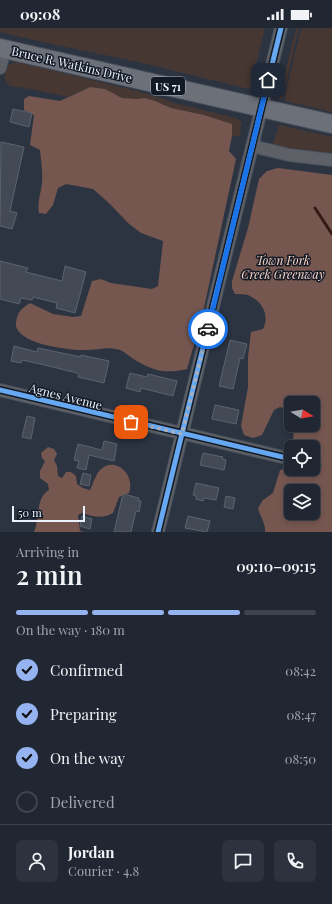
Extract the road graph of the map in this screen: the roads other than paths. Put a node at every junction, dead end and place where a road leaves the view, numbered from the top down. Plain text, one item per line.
1 (281, 28) edge
2 (2, 48) edge
3 (0, 68) edge
4 (262, 107) junction
5 (332, 124) edge
6 (252, 146) junction
7 (332, 160) edge
8 (0, 390) edge
9 (182, 434) junction
10 (284, 457) edge
11 (158, 532) edge

1 - 4 street
2 - 3 street
2 - 4 highway, Bruce R. Watkins Drive / US 71
4 - 5 highway, Bruce R. Watkins Drive / US 71
4 - 6 street
6 - 7 street
6 - 9 street
8 - 9 street, Agnes Avenue
9 - 10 street, Agnes Avenue
9 - 11 street

